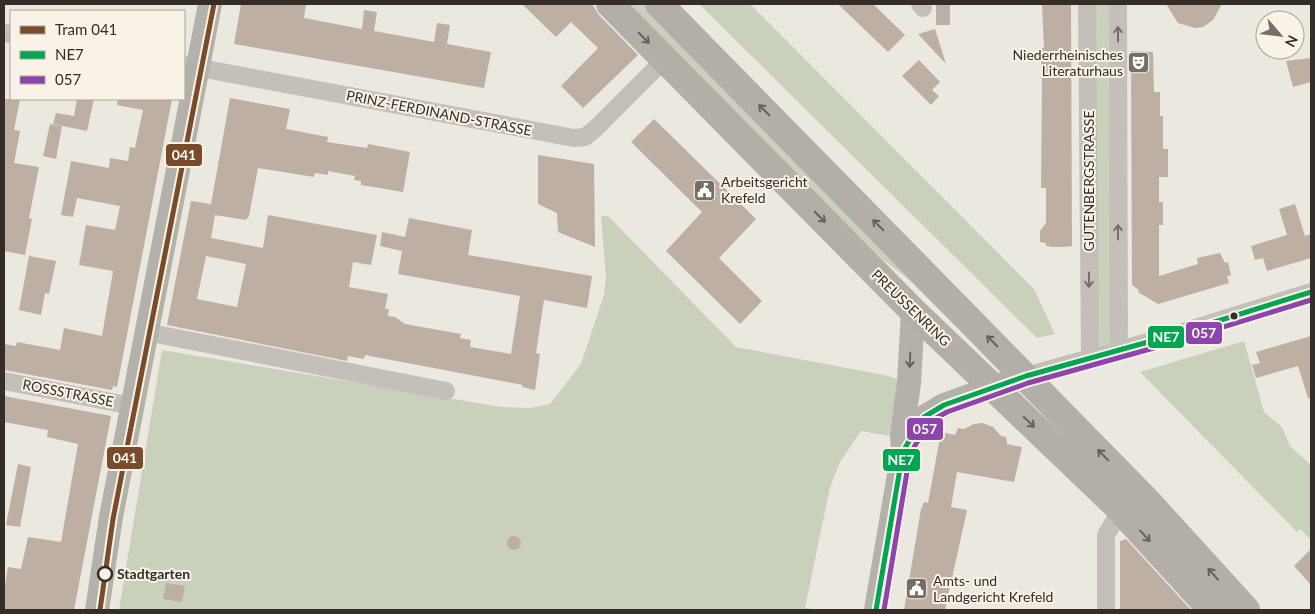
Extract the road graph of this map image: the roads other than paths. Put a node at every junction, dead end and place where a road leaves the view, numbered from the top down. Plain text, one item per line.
1 (210, 4) edge
2 (610, 4) edge
3 (659, 4) edge
4 (1088, 4) edge
5 (1118, 4) edge
6 (665, 59) junction
7 (191, 66) edge
8 (1311, 292) edge
9 (913, 311) junction
10 (146, 332) junction
11 (1119, 351) junction
12 (1090, 358) junction
13 (1026, 376) junction
14 (4, 381) edge
15 (994, 388) junction
16 (446, 391) dead end
17 (132, 406) junction
18 (904, 450) junction
19 (1121, 510) junction
20 (98, 610) edge
21 (876, 610) edge
22 (1106, 610) edge
23 (1212, 610) edge
24 (1246, 610) edge

1 - 7 street
2 -> 6 main road, PREUSSENRING
13 -> 3 main road
4 -> 12 street, GUTENBERGSTRASSE
11 -> 5 street
6 - 7 street, PRINZ-FERDINAND-STRASSE
6 -> 9 main road, PREUSSENRING
7 - 10 street
8 - 11 street
9 - 15 main road, PREUSSENRING
9 -> 18 street
10 - 16 street
10 - 17 street
11 - 12 street
12 - 13 street
13 - 15 street
24 -> 13 main road
14 - 17 street, ROSSSTRASSE
15 - 18 street
15 -> 19 main road, PREUSSENRING
17 - 20 street
18 - 21 street
19 - 22 street
19 -> 23 main road, PREUSSENRING

